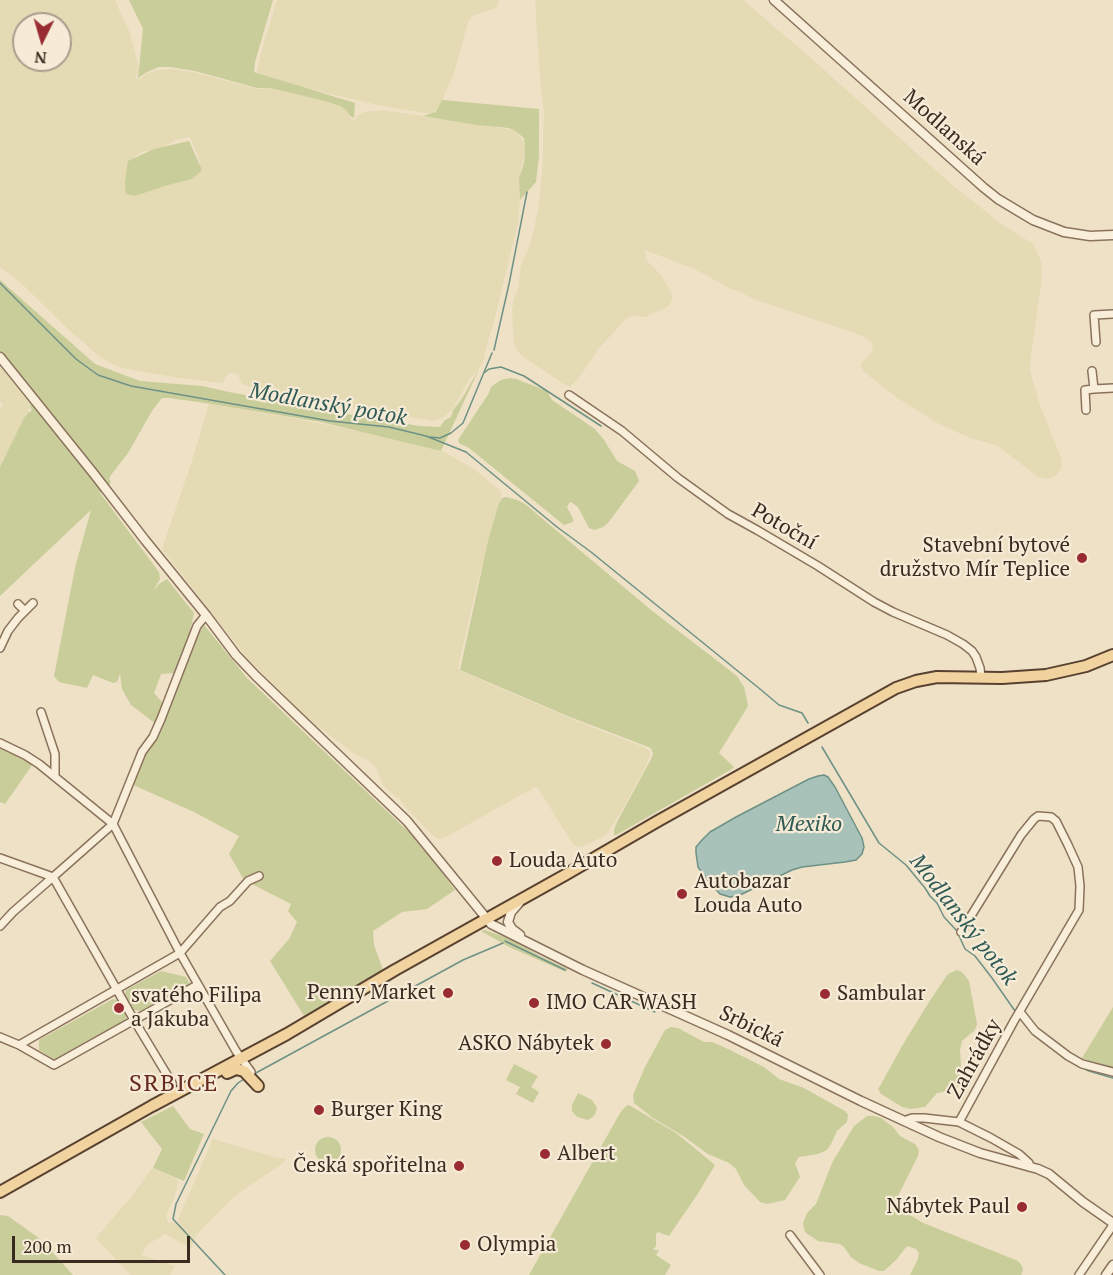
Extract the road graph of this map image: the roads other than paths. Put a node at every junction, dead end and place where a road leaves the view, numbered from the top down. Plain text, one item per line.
1 (774, 0) edge
2 (1113, 236) edge
3 (1113, 314) edge
4 (1096, 342) dead end
5 (0, 357) edge
6 (1092, 370) dead end
7 (1113, 388) edge
8 (1094, 389) junction
9 (569, 395) dead end
10 (1086, 410) dead end
11 (18, 603) dead end
12 (33, 603) dead end
13 (25, 611) junction
14 (206, 615) junction
15 (0, 648) edge
16 (1113, 655) edge
17 (981, 677) junction
18 (41, 712) dead end
19 (0, 743) edge
20 (55, 777) junction
21 (113, 824) junction
22 (0, 858) edge
23 (259, 876) dead end
24 (53, 877) junction
25 (524, 898) junction
26 (486, 919) junction
27 (0, 926) edge
28 (961, 932) dead end
29 (537, 948) junction
30 (180, 953) junction
31 (197, 985) junction
32 (117, 990) junction
33 (1020, 1012) junction
34 (134, 1020) junction
35 (0, 1037) edge
36 (19, 1045) junction
37 (242, 1059) junction
38 (251, 1072) dead end
39 (1113, 1072) edge
40 (172, 1083) dead end
41 (258, 1086) dead end
42 (174, 1095) junction
43 (904, 1121) junction
44 (959, 1122) junction
45 (1030, 1167) junction
46 (0, 1192) edge
47 (1113, 1224) edge
48 (790, 1235) dead end
49 (1113, 1265) edge
50 (820, 1275) edge
51 (1079, 1275) edge
52 (1106, 1275) edge

1 - 2 street, Modlanská
3 - 4 street
5 - 14 street, Srbická
6 - 8 street
7 - 8 street
8 - 10 street
9 - 17 street, Potoční
11 - 13 street
12 - 13 street
13 - 15 street
14 - 21 street
14 - 26 street, Srbická
16 - 17 main road
17 - 25 main road
18 - 20 street
19 - 20 street
20 - 21 street
21 - 24 street
21 - 30 street
22 - 24 street
23 - 30 street
24 - 27 street
24 - 32 street
25 - 26 main road
25 - 29 street
26 - 29 street, Srbická
26 - 37 main road
28 - 33 street, Zahrádky
29 - 43 street, Srbická
30 - 31 street
30 - 32 street
31 - 34 street
31 - 37 street
32 - 34 street
32 - 36 street
33 - 39 street, Zahrádky
33 - 44 street, Zahrádky
34 - 36 street
34 - 40 street
35 - 36 street
37 - 38 street
37 - 42 main road
41 - 42 main road
42 - 46 main road
43 - 44 street, Srbická
43 - 45 street, Srbická
44 - 45 street, Srbická
45 - 47 street, Srbická
47 - 51 street
48 - 50 street
49 - 52 street

